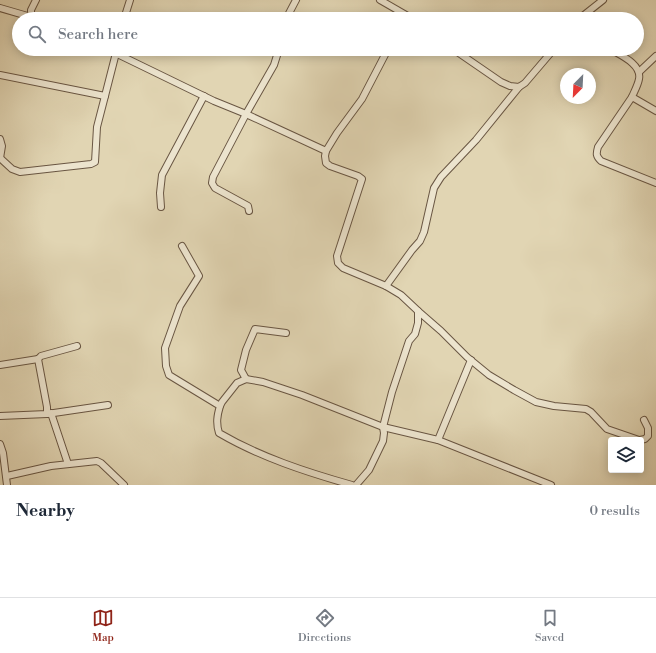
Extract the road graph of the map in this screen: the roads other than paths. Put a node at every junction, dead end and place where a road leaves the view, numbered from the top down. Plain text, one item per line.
1 (36, 0) edge
2 (130, 0) edge
3 (296, 0) edge
4 (380, 0) edge
5 (603, 0) edge
6 (0, 8) edge
7 (12, 12) edge
8 (31, 12) edge
9 (126, 12) edge
10 (290, 12) edge
11 (396, 12) edge
12 (588, 12) edge
13 (116, 56) edge
14 (125, 56) edge
15 (277, 56) edge
16 (384, 56) edge
17 (463, 56) edge
18 (548, 56) edge
19 (621, 56) edge
20 (656, 56) edge
21 (639, 72) junction
22 (0, 75) edge
23 (519, 87) junction
24 (105, 96) junction
25 (204, 96) junction
26 (632, 97) junction
27 (656, 111) edge
28 (246, 114) junction
29 (0, 139) edge
30 (326, 150) junction
31 (0, 158) edge
32 (656, 183) edge
33 (161, 207) dead end
34 (249, 211) dead end
35 (182, 246) dead end
36 (386, 286) junction
37 (418, 311) junction
38 (286, 333) dead end
39 (77, 346) dead end
40 (38, 359) junction
41 (471, 360) junction
42 (0, 365) edge
43 (241, 370) junction
44 (246, 379) junction
45 (237, 383) junction
46 (108, 406) dead end
47 (220, 406) junction
48 (49, 413) junction
49 (0, 416) edge
50 (644, 420) dead end
51 (383, 427) junction
52 (630, 437) edge
53 (644, 439) edge
54 (438, 440) junction
55 (0, 444) edge
56 (68, 464) junction
57 (7, 476) junction
58 (348, 484) edge
59 (7, 485) edge
60 (124, 485) edge
61 (356, 485) edge
62 (551, 485) edge

1 - 8 street
2 - 9 street
3 - 10 street
4 - 11 street
5 - 12 street
6 - 7 street
13 - 24 street
14 - 25 street
15 - 28 street
16 - 30 street
17 - 23 street
18 - 23 street
19 - 21 street
20 - 21 street
21 - 26 street
22 - 24 street
23 - 36 street
24 - 31 street
25 - 28 street
25 - 33 street
26 - 27 street
26 - 32 street
28 - 30 street
28 - 34 street
29 - 31 street
30 - 36 street
35 - 47 street
36 - 37 street
37 - 41 street
37 - 51 street
38 - 43 street
39 - 40 street
40 - 42 street
40 - 48 street
41 - 52 street
41 - 54 street
43 - 44 street
43 - 45 street
44 - 45 street
44 - 51 street
45 - 47 street
46 - 48 street
47 - 58 street
48 - 49 street
48 - 56 street
50 - 53 street
51 - 54 street
51 - 61 street
54 - 62 street
55 - 57 street
56 - 57 street
56 - 60 street
57 - 59 street

